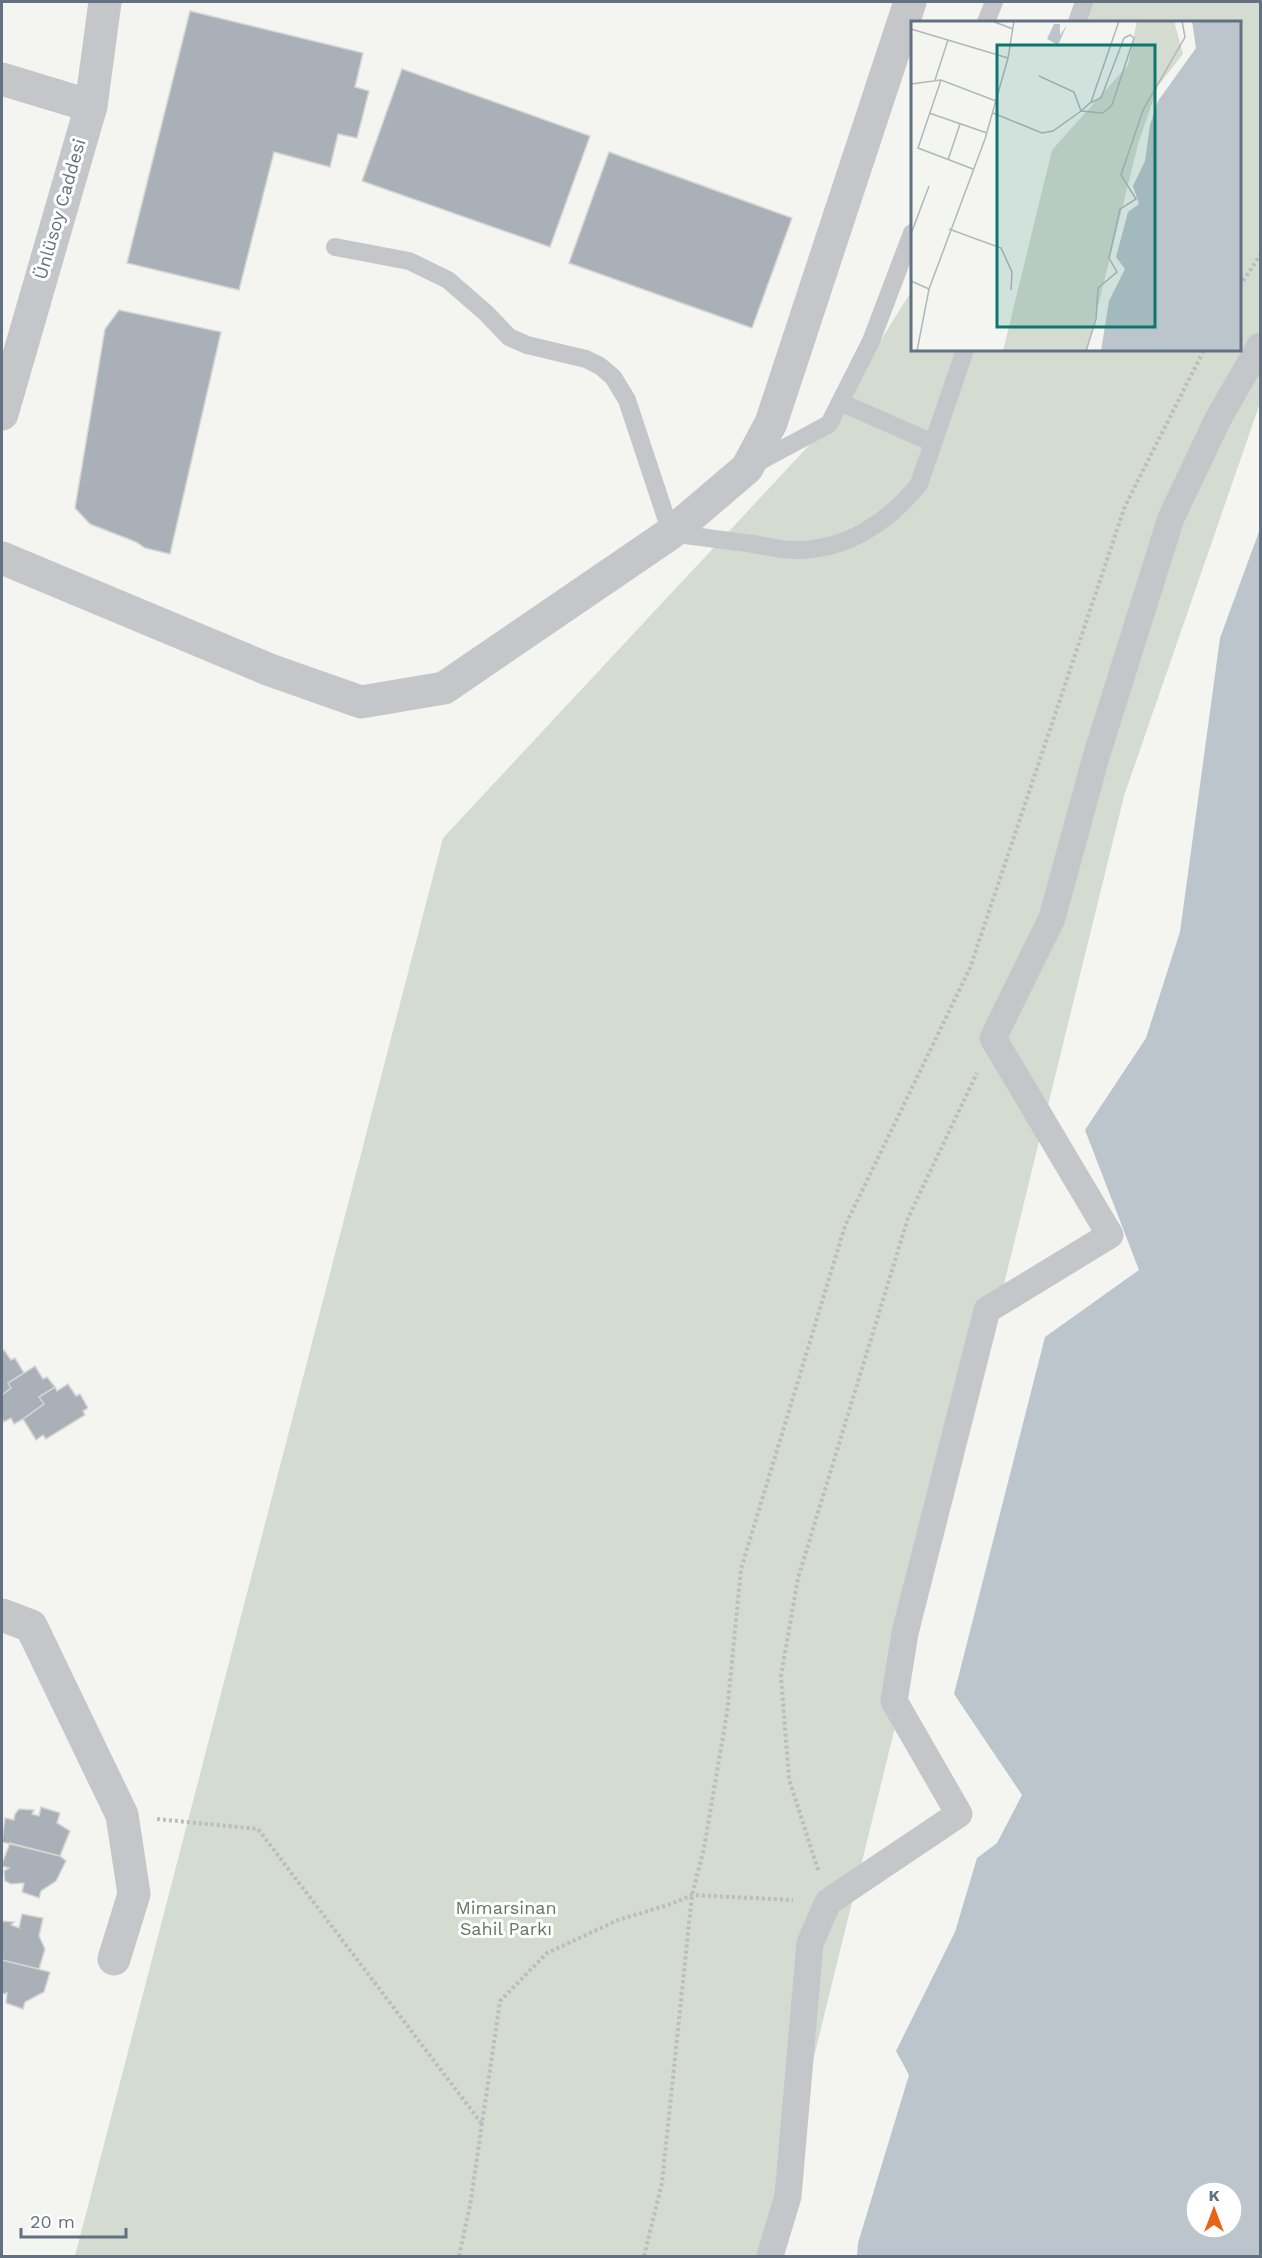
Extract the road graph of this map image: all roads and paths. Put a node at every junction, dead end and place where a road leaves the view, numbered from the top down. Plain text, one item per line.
1 (105, 2) edge
2 (910, 2) edge
3 (994, 2) edge
4 (1084, 2) edge
5 (986, 21) edge
6 (1077, 21) edge
7 (2, 79) edge
8 (91, 106) junction
9 (911, 236) edge
10 (335, 247) dead end
11 (1260, 255) edge
12 (1241, 283) edge
13 (1260, 346) edge
14 (964, 351) edge
15 (1203, 351) edge
16 (840, 402) junction
17 (2, 414) edge
18 (933, 443) junction
19 (747, 468) junction
20 (671, 533) junction
21 (2, 558) edge
22 (993, 1038) junction
23 (2, 1615) edge
24 (122, 1815) junction
25 (692, 1895) junction
26 (828, 1902) junction
27 (114, 1959) dead end
28 (482, 2125) junction
29 (459, 2256) edge
30 (644, 2256) edge
31 (770, 2256) edge

1 - 8 street, Ünlüsoy Caddesi
2 - 19 street
3 - 5 lane
4 - 6 lane
7 - 8 street
8 - 17 street, Ünlüsoy Caddesi
9 - 16 lane
10 - 20 lane
11 - 12 path
13 - 22 street
14 - 18 lane
15 - 25 path
16 - 18 lane
16 - 19 lane
18 - 20 lane
19 - 20 street
20 - 21 street
22 - 26 path
22 - 26 street
23 - 24 street
24 - 27 street
24 - 28 path
25 - 26 path
25 - 28 path
25 - 30 path
26 - 31 street
28 - 29 path

